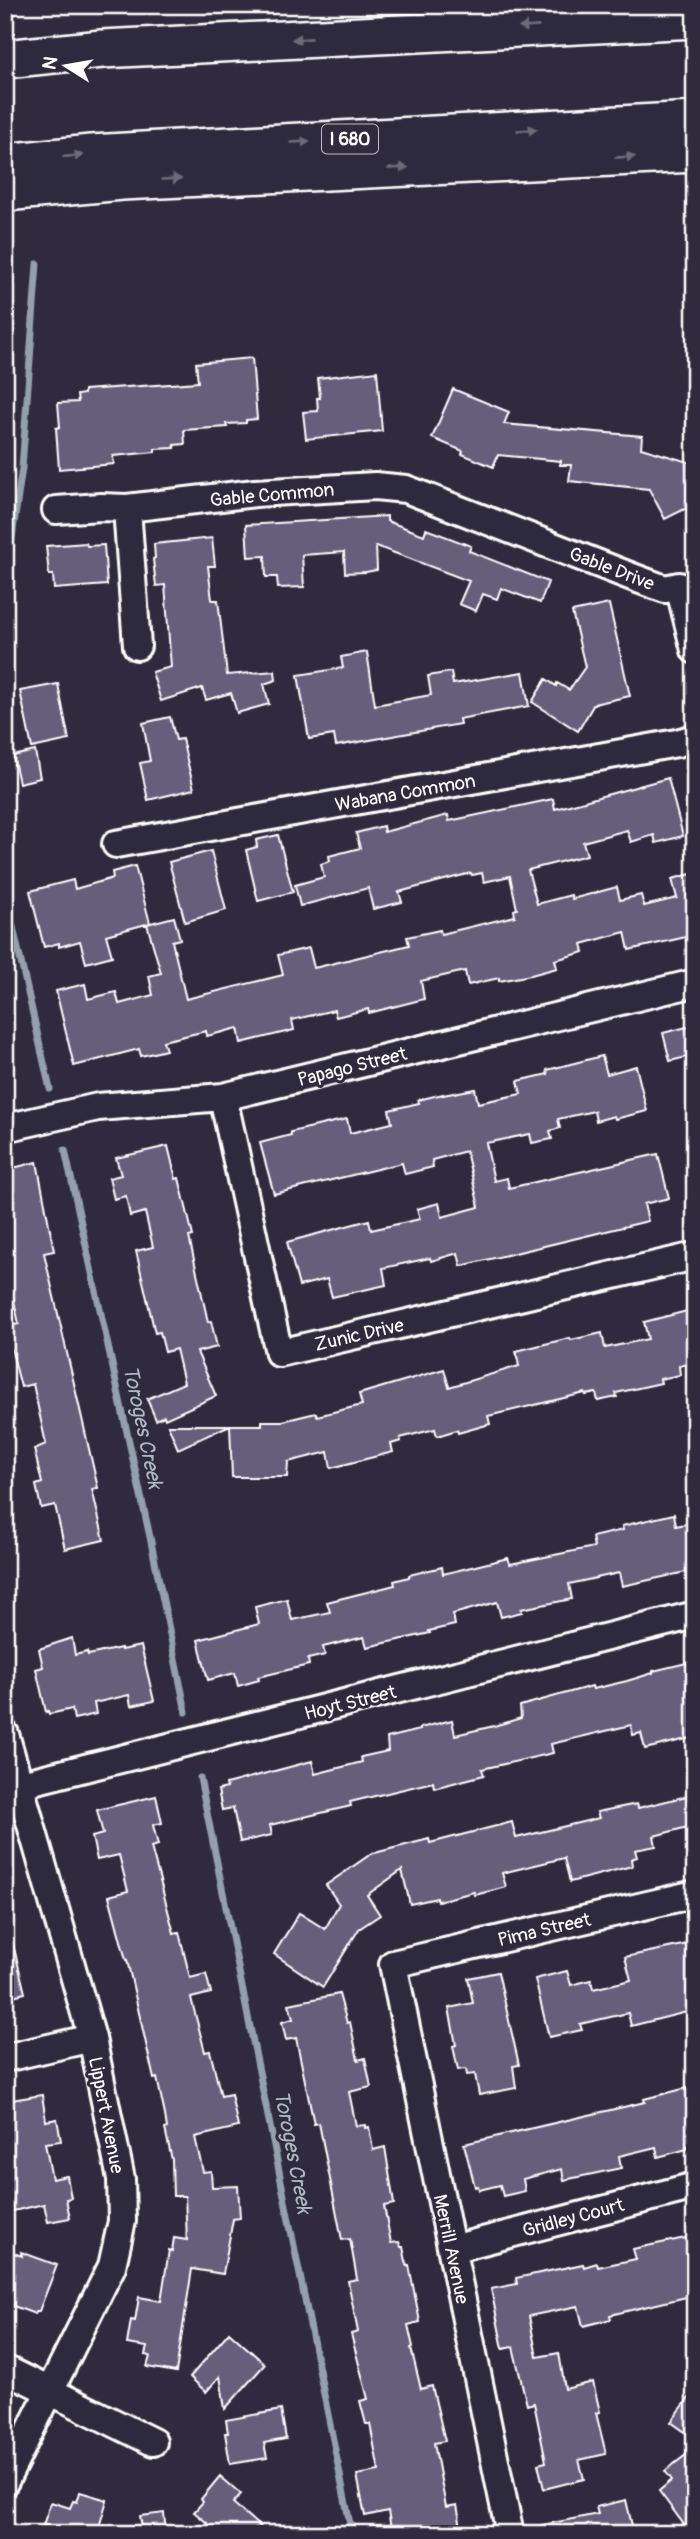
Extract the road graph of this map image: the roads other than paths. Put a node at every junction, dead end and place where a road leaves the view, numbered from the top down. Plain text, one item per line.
1 (695, 19) edge
2 (5, 59) edge
3 (695, 121) edge
4 (695, 153) edge
5 (5, 163) edge
6 (5, 192) edge
7 (127, 508) junction
8 (56, 510) dead end
9 (484, 519) joint
10 (137, 646) dead end
11 (695, 650) edge
12 (695, 738) edge
13 (116, 844) dead end
14 (695, 983) edge
15 (223, 1097) junction
16 (5, 1128) edge
17 (695, 1256) edge
18 (695, 1615) edge
19 (5, 1734) edge
20 (12, 1787) edge
21 (695, 1894) edge
22 (393, 1964) joint
23 (92, 2038) junction
24 (5, 2058) edge
25 (695, 2186) edge
26 (452, 2249) junction
27 (5, 2369) edge
28 (51, 2390) junction
29 (153, 2442) dead end
30 (5, 2481) edge
31 (510, 2534) edge

1 -> 2 highway
5 -> 3 highway, I 680
6 -> 4 highway, I 680
7 - 8 street, Gable Common
7 - 9 street, Gable Common
7 - 10 street
9 - 11 street, Gable Drive
12 - 13 street, Wabana Common
14 - 15 street, Papago Street
15 - 16 street, Papago Street
15 - 17 street, Zunic Drive
18 - 20 street, Hoyt Street
19 - 20 street, Lippert Avenue
20 - 23 street, Lippert Avenue
21 - 22 street, Pima Street
22 - 26 street, Merrill Avenue
23 - 24 street
23 - 28 street, Lippert Avenue
25 - 26 street, Gridley Court
26 - 31 street, Merrill Avenue
27 - 28 street
28 - 29 street
28 - 30 street, Lippert Avenue

